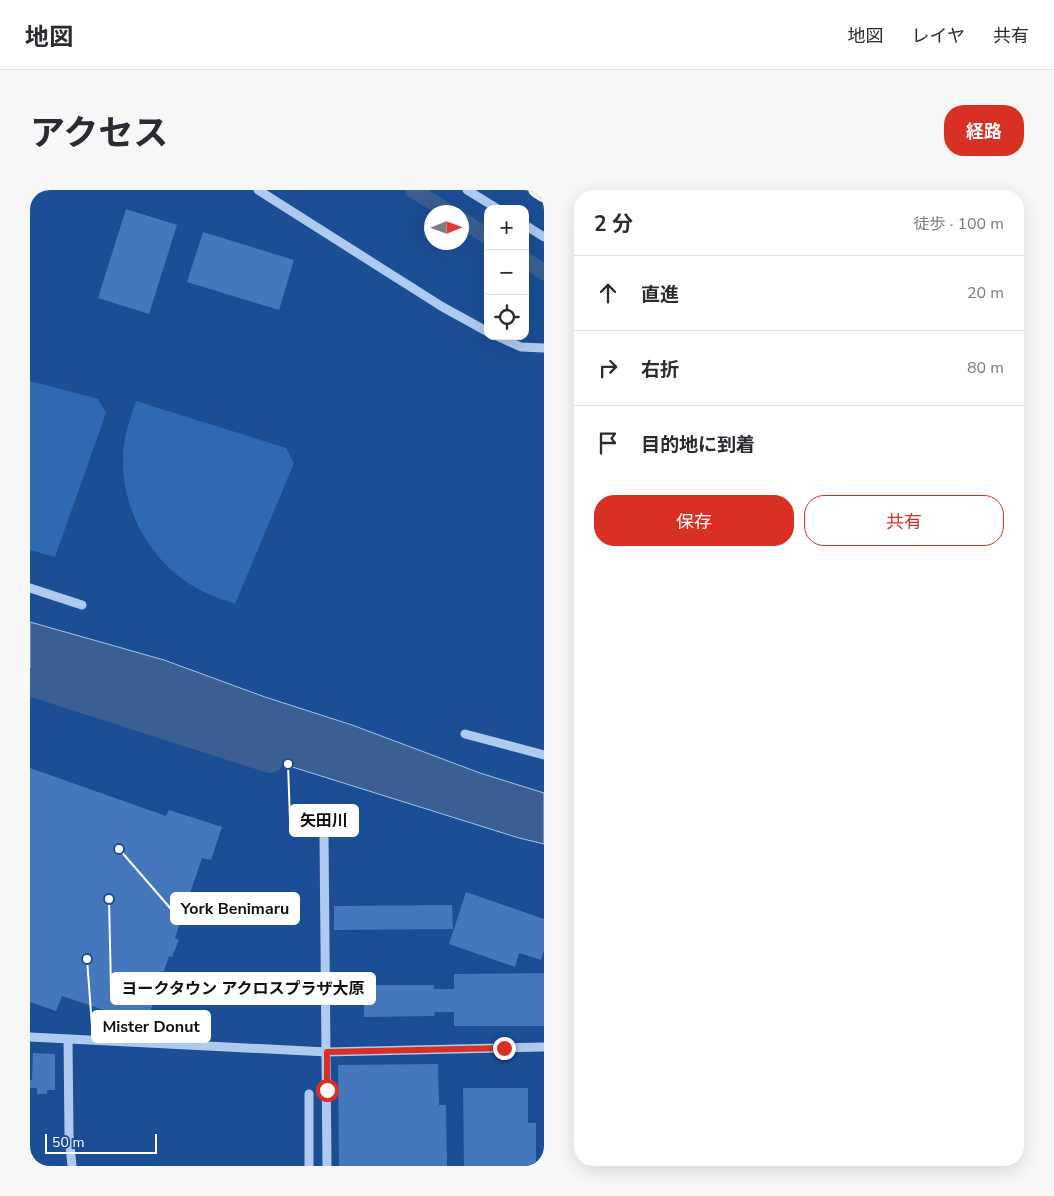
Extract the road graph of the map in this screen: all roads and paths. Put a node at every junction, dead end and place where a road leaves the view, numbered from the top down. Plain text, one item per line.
1 (258, 190) edge
2 (467, 190) edge
3 (536, 190) edge
4 (544, 195) edge
5 (491, 205) edge
6 (529, 228) edge
7 (544, 237) edge
8 (484, 330) edge
9 (506, 340) edge
10 (544, 348) edge
11 (30, 588) edge
12 (82, 605) dead end
13 (465, 734) dead end
14 (544, 755) edge
15 (324, 835) dead end
16 (30, 1037) edge
17 (68, 1039) junction
18 (544, 1048) edge
19 (327, 1052) junction
20 (309, 1094) dead end
21 (72, 1166) edge
22 (309, 1166) edge
23 (327, 1166) edge

1 - 8 street
2 - 5 street
3 - 4 highway
6 - 7 street
9 - 10 street
11 - 12 street
13 - 14 street
15 - 19 street
16 - 17 street
17 - 19 street
17 - 21 street
18 - 19 street
19 - 23 street
20 - 22 street

